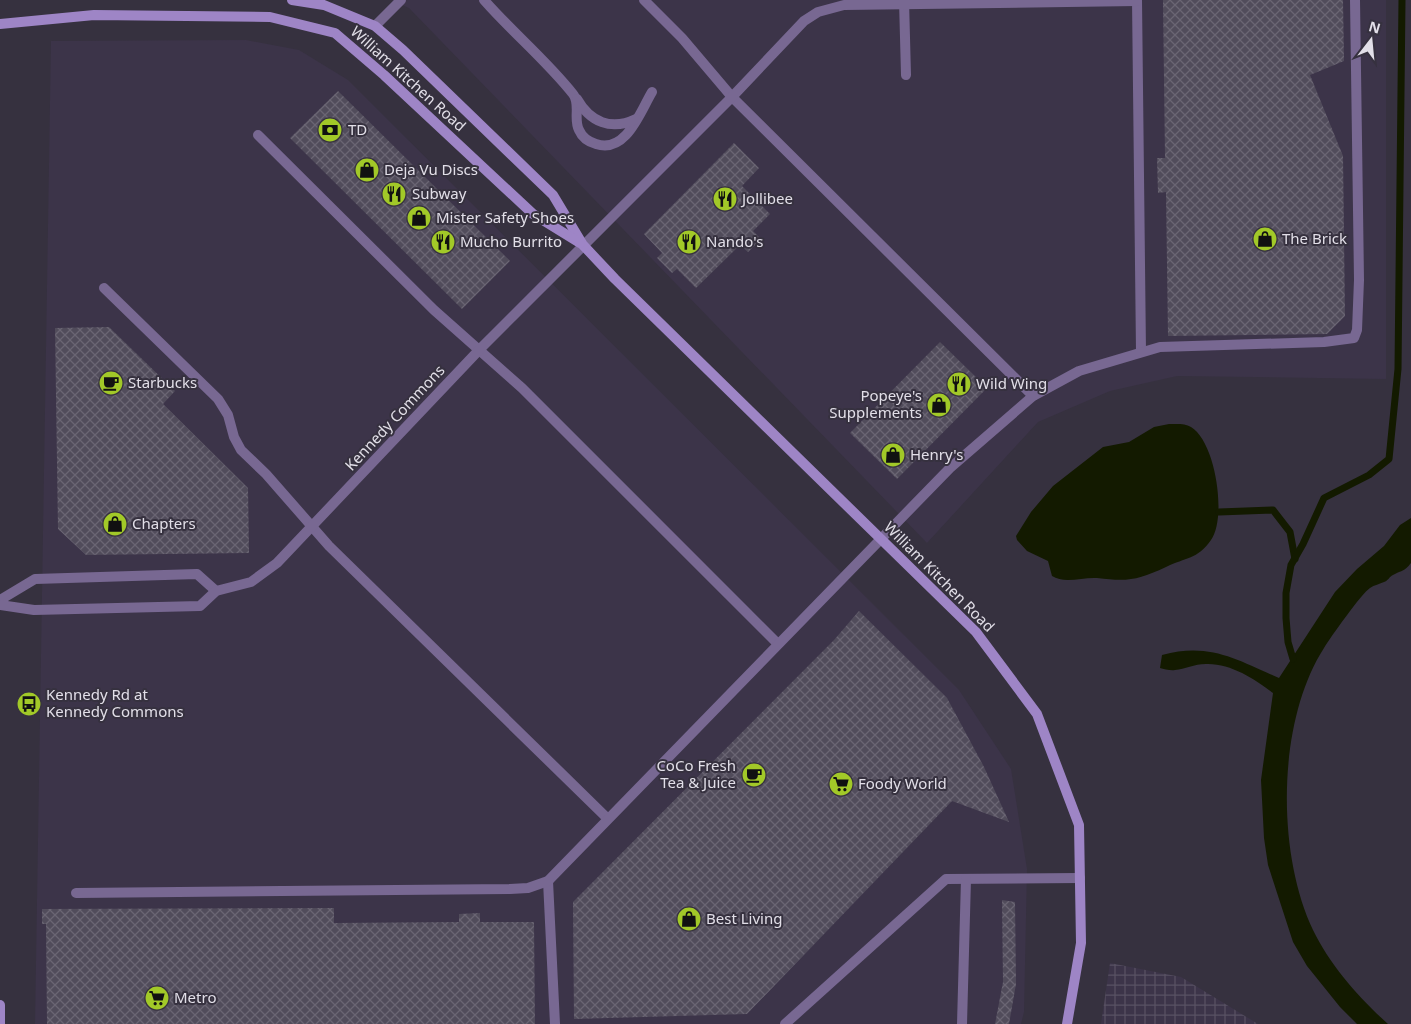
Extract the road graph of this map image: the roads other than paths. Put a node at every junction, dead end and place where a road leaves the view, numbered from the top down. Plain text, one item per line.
1 (292, 0) edge
2 (401, 0) edge
3 (484, 0) edge
4 (644, 0) edge
5 (1355, 0) edge
6 (1137, 1) edge
7 (904, 3) edge
8 (0, 24) edge
9 (375, 26) junction
10 (906, 75) dead end
11 (652, 92) dead end
12 (575, 96) junction
13 (732, 97) junction
14 (636, 120) junction
15 (258, 135) dead end
16 (583, 245) junction
17 (104, 288) dead end
18 (480, 349) junction
19 (1141, 352) junction
20 (1033, 396) junction
21 (313, 527) junction
22 (881, 538) junction
23 (216, 591) junction
24 (0, 600) edge
25 (0, 605) edge
26 (778, 644) junction
27 (607, 818) junction
28 (1080, 878) junction
29 (966, 879) junction
30 (548, 881) junction
31 (76, 893) dead end
32 (0, 1004) edge
33 (789, 1022) edge
34 (0, 1024) edge
35 (556, 1024) edge
36 (962, 1024) edge
37 (1067, 1024) edge

1 - 9 street, William Kitchen Road
2 - 9 lane
3 - 12 lane
4 - 13 lane
5 - 19 lane
6 - 7 lane, Kennedy Commons
6 - 19 lane
7 - 10 lane
7 - 13 lane, Kennedy Commons
8 - 16 street, William Kitchen Road
9 - 16 street, William Kitchen Road
11 - 14 lane
12 - 14 lane
12 - 14 lane
13 - 16 lane, Kennedy Commons
13 - 20 lane
15 - 18 lane
16 - 18 lane, Kennedy Commons
16 - 22 street, William Kitchen Road
17 - 21 lane
18 - 21 lane, Kennedy Commons
18 - 26 lane
19 - 20 lane
20 - 22 lane
21 - 23 lane, Kennedy Commons
21 - 27 lane
22 - 26 lane
22 - 28 street, William Kitchen Road
23 - 24 lane
23 - 25 lane, Kennedy Commons
26 - 27 lane
27 - 30 lane
28 - 29 lane
28 - 37 street, William Kitchen Road
29 - 33 lane
29 - 36 lane
30 - 31 lane
30 - 35 lane
32 - 34 street

